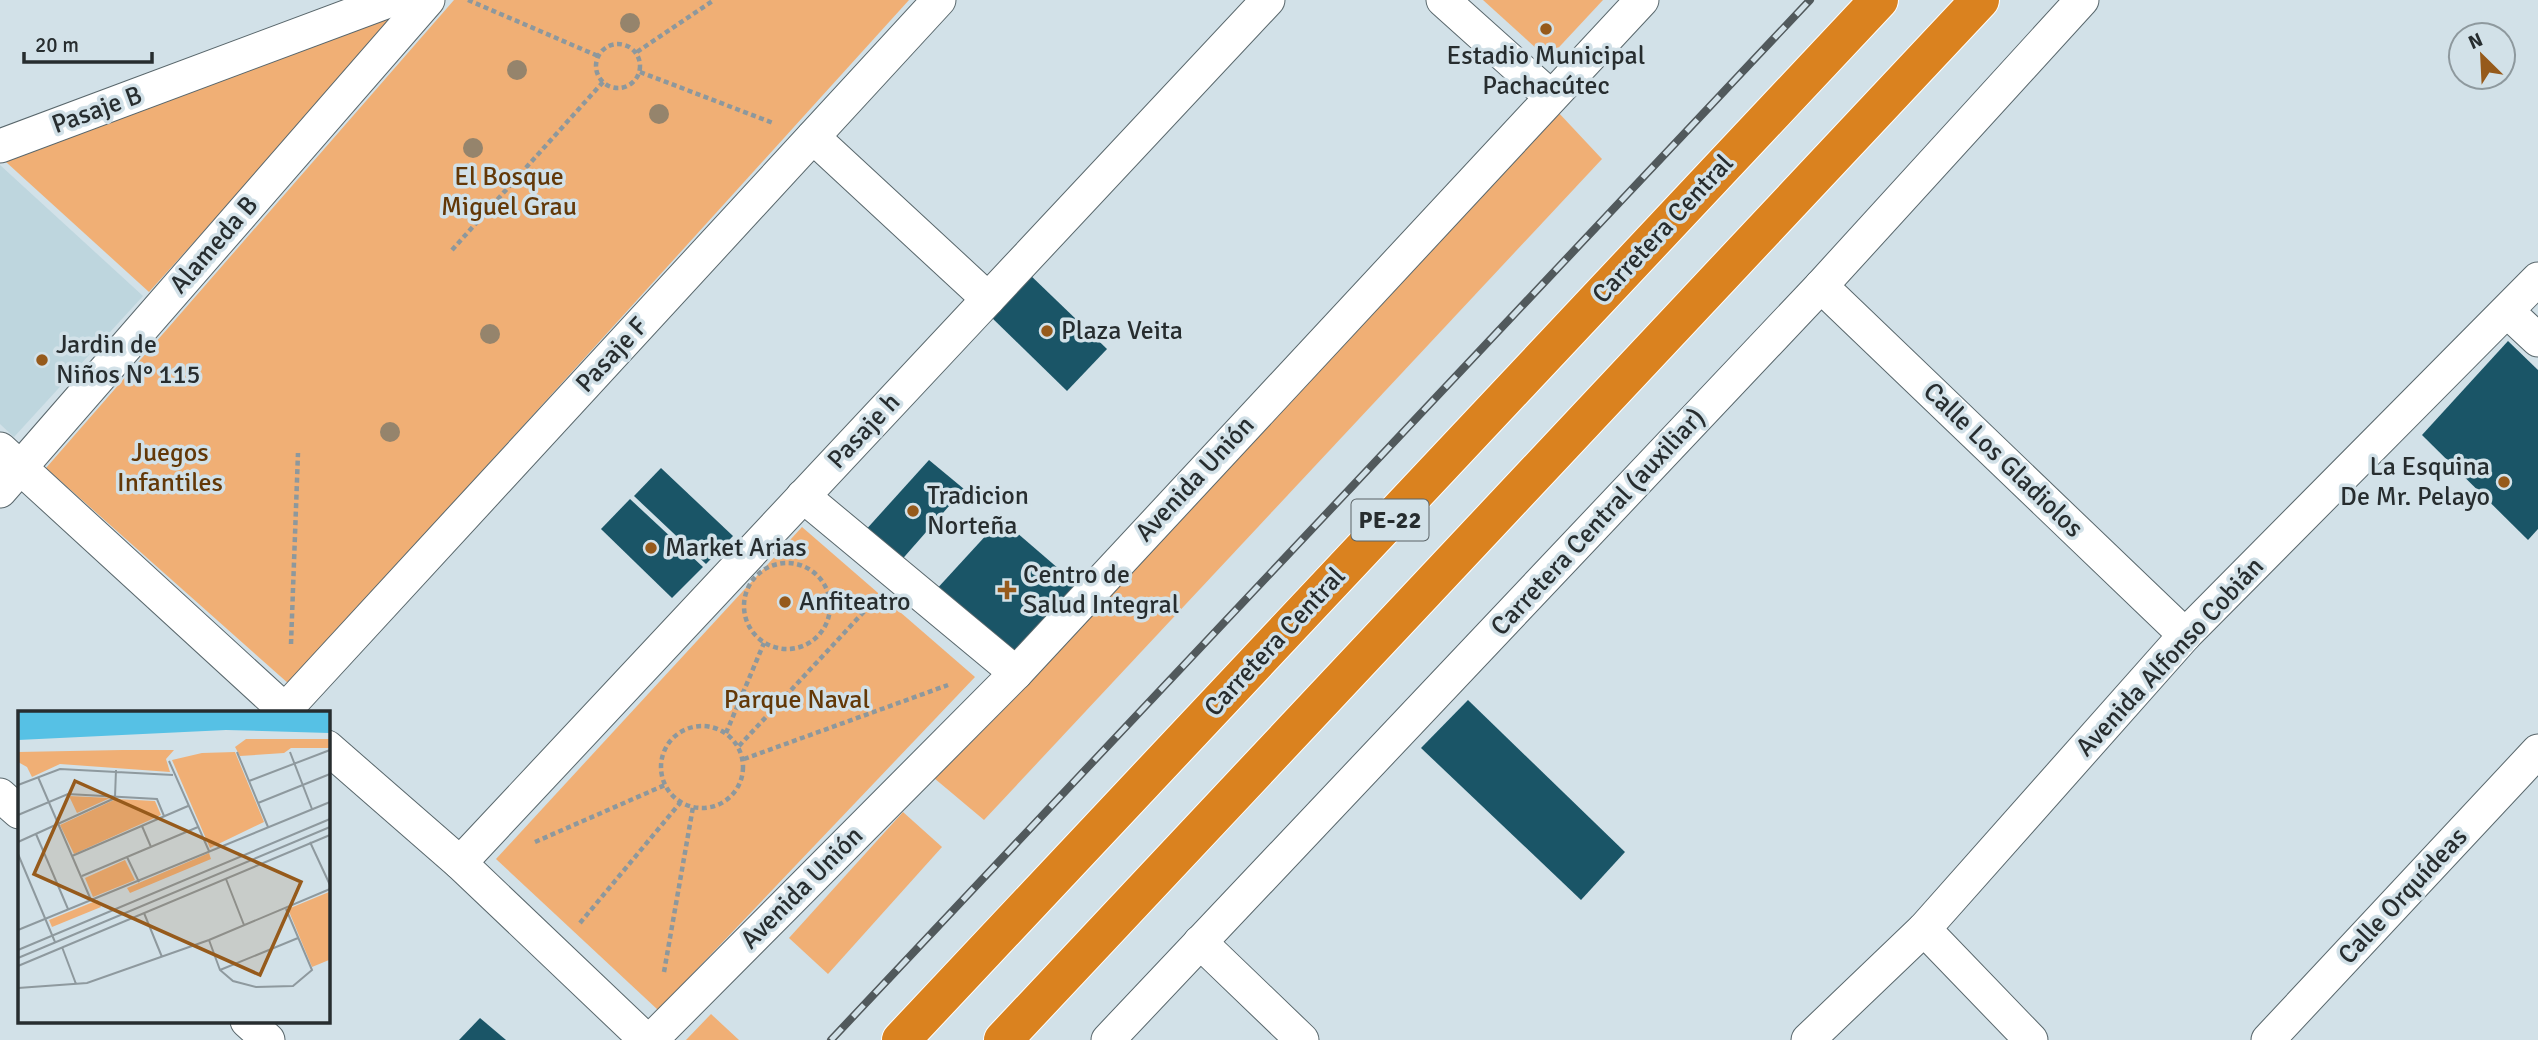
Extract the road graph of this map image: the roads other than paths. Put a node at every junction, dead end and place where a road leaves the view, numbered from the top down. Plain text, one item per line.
1 (391, 0) edge
2 (428, 0) edge
3 (939, 0) edge
4 (1268, 0) edge
5 (1443, 0) edge
6 (1642, 0) edge
7 (1879, 0) edge
8 (1980, 0) edge
9 (2082, 0) edge
10 (1550, 96) junction
11 (813, 137) junction
12 (0, 146) edge
13 (2538, 278) edge
14 (1821, 286) junction
15 (988, 299) junction
16 (2508, 312) junction
17 (2538, 340) edge
18 (7, 469) edge
19 (803, 496) junction
20 (2185, 635) junction
21 (1016, 673) junction
22 (287, 711) edge
23 (329, 749) edge
24 (2538, 751) edge
25 (0, 795) edge
26 (18, 811) edge
27 (460, 863) junction
28 (1924, 929) junction
29 (1200, 942) junction
30 (249, 1023) edge
31 (268, 1040) edge
32 (646, 1040) edge
33 (651, 1040) edge
34 (901, 1040) edge
35 (1003, 1040) edge
36 (1108, 1040) edge
37 (1302, 1040) edge
38 (1808, 1040) edge
39 (2031, 1040) edge
40 (2268, 1040) edge

1 - 12 street, Pasaje B
2 - 18 street, Alameda B
3 - 11 street, Pasaje F
4 - 15 street, Pasaje h
5 - 10 street
6 - 10 street, Avenida Unión
7 - 34 highway, Carretera Central / PE-22
8 - 35 highway, PE-22
9 - 14 street, Carretera Central (auxiliar)
10 - 21 street, Avenida Unión
11 - 15 street
11 - 22 street, Pasaje F
13 - 16 street, Avenida Alfonso Cobián
14 - 20 street, Calle Los Gladiolos
14 - 29 street, Carretera Central (auxiliar)
15 - 19 street, Pasaje h
16 - 17 street
16 - 20 street, Avenida Alfonso Cobián
18 - 22 street
19 - 21 street
19 - 27 street, Pasaje h
20 - 28 street, Avenida Alfonso Cobián
21 - 33 street, Avenida Unión
23 - 27 street
24 - 40 street, Calle Orquídeas
25 - 26 street
27 - 32 street
28 - 38 street, Avenida Alfonso Cobián
28 - 39 street
29 - 36 street, Carretera Central (auxiliar)
29 - 37 street
30 - 31 street

